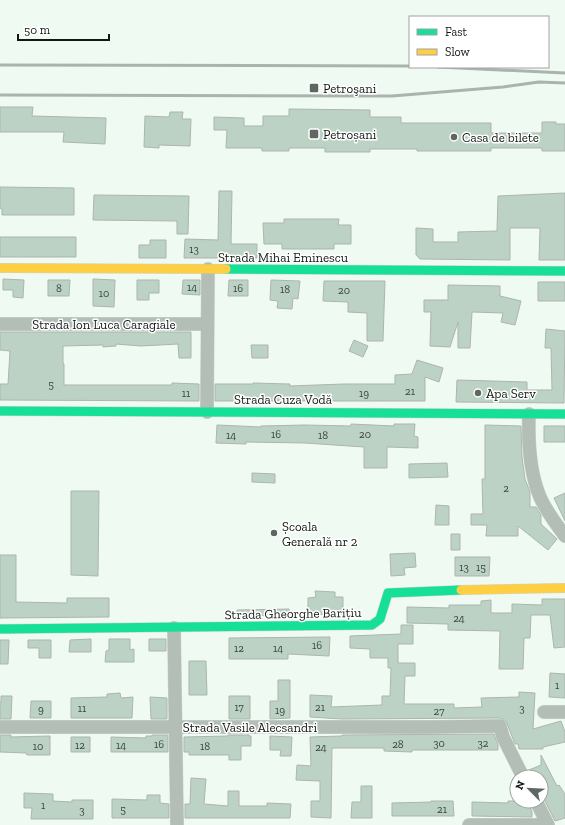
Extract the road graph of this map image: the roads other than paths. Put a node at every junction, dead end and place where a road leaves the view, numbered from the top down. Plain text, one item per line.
1 (0, 268) edge
2 (208, 269) junction
3 (565, 271) edge
4 (0, 324) edge
5 (207, 324) junction
6 (0, 411) edge
7 (207, 412) junction
8 (529, 414) junction
9 (565, 414) edge
10 (561, 526) edge
11 (565, 536) edge
12 (565, 588) edge
13 (174, 628) junction
14 (0, 629) edge
15 (544, 712) dead end
16 (565, 712) edge
17 (0, 727) edge
18 (175, 727) junction
19 (519, 769) edge
20 (540, 809) edge
21 (177, 825) edge
22 (469, 825) edge
23 (548, 825) edge

1 - 2 street, Strada Mihai Eminescu
2 - 3 street, Strada Mihai Eminescu
2 - 5 street
4 - 5 street, Strada Ion Luca Caragiale
5 - 7 street
6 - 7 street, Strada Cuza Vodă
7 - 8 street, Strada Cuza Vodă
8 - 9 street, Strada Cuza Vodă
8 - 10 street
10 - 11 street
12 - 13 street, Strada Gheorghe Barițiu
13 - 14 street, Strada Gheorghe Barițiu
13 - 18 street
15 - 16 street
17 - 18 street, Strada Vasile Alecsandri
18 - 19 street, Strada Vasile Alecsandri
18 - 21 street
20 - 23 street
22 - 23 street

